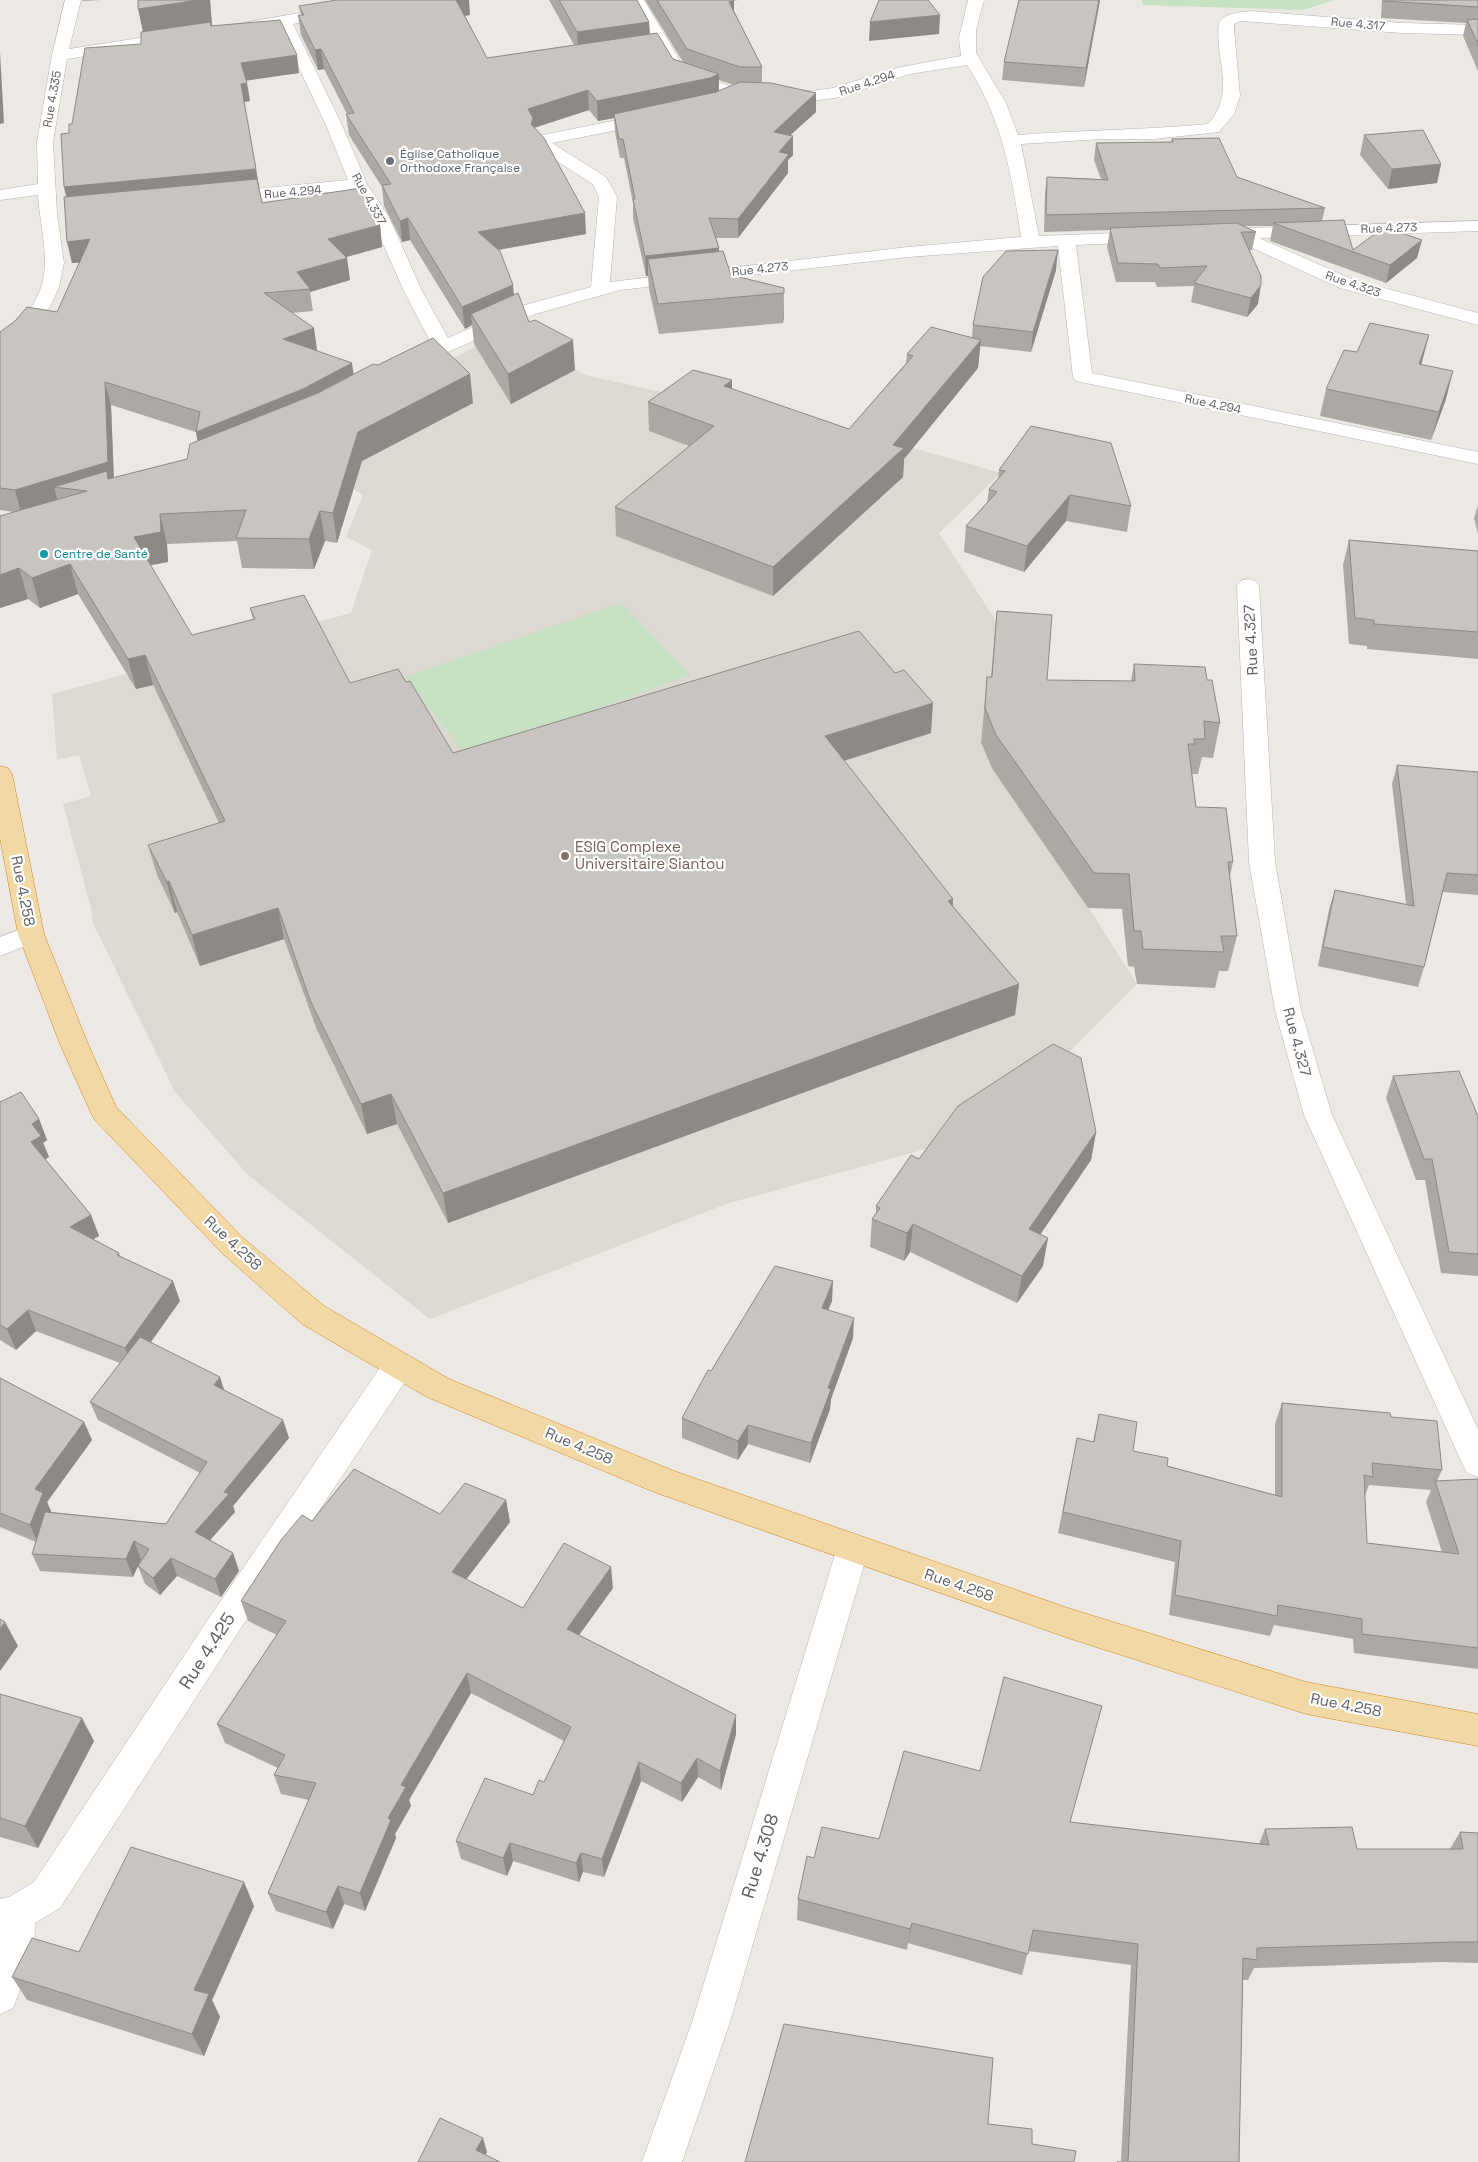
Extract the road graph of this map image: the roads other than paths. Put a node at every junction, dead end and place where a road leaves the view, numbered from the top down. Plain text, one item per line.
1 (72, 0) edge
2 (400, 0) edge
3 (636, 0) edge
4 (976, 0) edge
5 (285, 22) junction
6 (229, 30) edge
7 (1478, 30) edge
8 (189, 36) edge
9 (662, 46) junction
10 (643, 49) edge
11 (60, 55) junction
12 (971, 59) junction
13 (738, 94) junction
14 (716, 104) edge
15 (668, 114) edge
16 (1013, 140) junction
17 (358, 184) junction
18 (48, 188) junction
19 (0, 195) edge
20 (204, 199) edge
21 (68, 212) edge
22 (48, 214) junction
23 (1478, 226) edge
24 (1234, 233) junction
25 (1204, 235) edge
26 (1165, 236) edge
27 (1066, 241) junction
28 (1031, 242) junction
29 (600, 289) junction
30 (1478, 319) edge
31 (0, 347) edge
32 (443, 347) junction
33 (392, 375) edge
34 (1478, 458) edge
35 (1248, 586) dead end
36 (0, 774) edge
37 (31, 934) junction
38 (0, 947) edge
39 (399, 1365) junction
40 (1478, 1463) edge
41 (853, 1548) junction
42 (1478, 1730) edge
43 (9, 1915) edge
44 (0, 1995) edge
45 (662, 2162) edge

1 - 11 street
2 - 5 street
3 - 9 street
4 - 12 street
5 - 6 street
5 - 17 street, Rue 4.337
7 - 16 street, Rue 4.317
8 - 11 street, Rue 4.335
9 - 10 street
9 - 13 street
11 - 18 street, Rue 4.335
12 - 13 street, Rue 4.294
12 - 16 street
13 - 14 street, Rue 4.294
15 - 29 street
16 - 28 street
17 - 20 street, Rue 4.294
17 - 32 street, Rue 4.337
18 - 19 street
18 - 22 street, Rue 4.335
21 - 22 street
22 - 31 street, Rue 4.335
23 - 24 street, Rue 4.273
24 - 25 street, Rue 4.273
24 - 30 street, Rue 4.323
26 - 27 street, Rue 4.273
27 - 28 street, Rue 4.273
27 - 34 street, Rue 4.294
28 - 29 street, Rue 4.273
29 - 32 street, Rue 4.273
32 - 33 street, Rue 4.273
35 - 40 street, Rue 4.327
36 - 37 highway, Rue 4.258
37 - 38 street
37 - 39 highway, Rue 4.258
39 - 41 highway, Rue 4.258
39 - 43 street, Rue 4.425
41 - 42 highway, Rue 4.258
41 - 45 street, Rue 4.308
43 - 44 street

